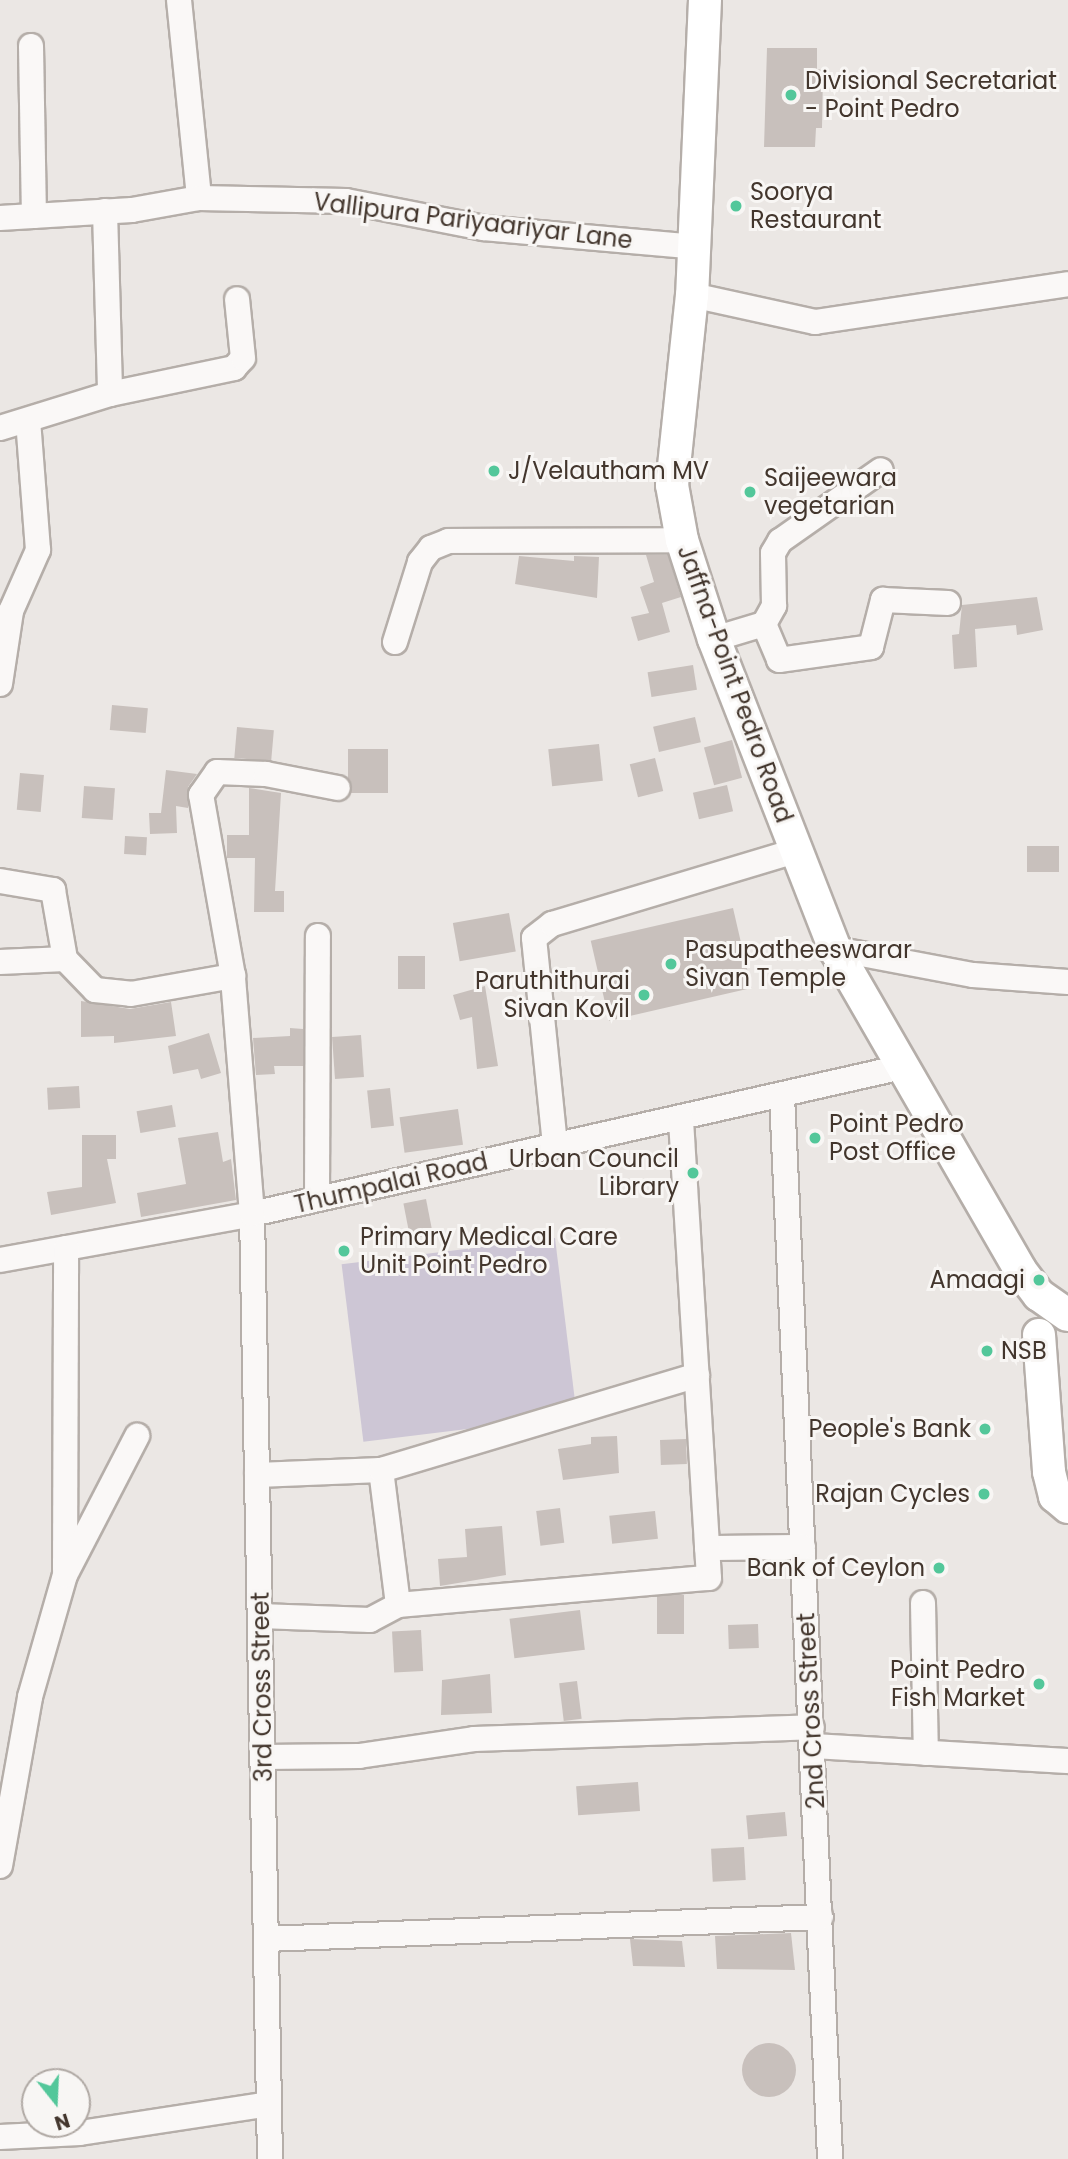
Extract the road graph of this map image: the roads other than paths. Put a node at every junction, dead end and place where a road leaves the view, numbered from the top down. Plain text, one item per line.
1 (179, 0) edge
2 (705, 0) edge
3 (30, 46) dead end
4 (199, 198) junction
5 (105, 211) junction
6 (34, 216) junction
7 (0, 218) edge
8 (695, 247) junction
9 (1068, 284) edge
10 (692, 295) junction
11 (237, 299) dead end
12 (110, 394) junction
13 (28, 421) junction
14 (0, 428) edge
15 (881, 470) dead end
16 (682, 540) junction
17 (948, 603) dead end
18 (764, 624) junction
19 (714, 639) junction
20 (396, 642) dead end
21 (0, 684) edge
22 (338, 788) dead end
23 (795, 851) junction
24 (0, 881) edge
25 (318, 936) dead end
26 (835, 949) junction
27 (65, 959) junction
28 (0, 962) edge
29 (233, 976) junction
30 (1068, 982) edge
31 (902, 1067) junction
32 (782, 1096) junction
33 (681, 1118) junction
34 (555, 1145) junction
35 (317, 1199) junction
36 (252, 1214) junction
37 (66, 1248) junction
38 (0, 1260) edge
39 (1020, 1270) junction
40 (1068, 1315) edge
41 (1054, 1340) edge
42 (697, 1375) junction
43 (138, 1436) dead end
44 (381, 1470) junction
45 (257, 1475) junction
46 (1068, 1507) edge
47 (803, 1547) junction
48 (707, 1548) junction
49 (65, 1575) junction
50 (923, 1603) dead end
51 (398, 1605) junction
52 (260, 1616) junction
53 (812, 1737) junction
54 (926, 1753) junction
55 (263, 1758) junction
56 (1068, 1761) edge
57 (0, 1866) edge
58 (821, 1917) junction
59 (266, 1939) junction
60 (269, 2104) junction
61 (0, 2137) edge
62 (270, 2159) edge
63 (830, 2159) edge

1 - 4 street
2 - 8 main road, Jaffna-Point Pedro Road
3 - 6 street
4 - 5 street, Vallipura Pariyaariyar Lane
4 - 8 street, Vallipura Pariyaariyar Lane
5 - 6 street, Vallipura Pariyaariyar Lane
5 - 12 street
6 - 7 street, Vallipura Pariyaariyar Lane
8 - 10 main road, Jaffna-Point Pedro Road
9 - 10 street
10 - 16 main road, Jaffna-Point Pedro Road
11 - 12 street
12 - 13 street
13 - 14 street
13 - 21 street
15 - 18 street
16 - 19 main road, Jaffna-Point Pedro Road
16 - 20 street
17 - 18 street
18 - 19 street
19 - 23 main road, Jaffna-Point Pedro Road
22 - 29 street, 3rd Cross Street
23 - 26 main road, Jaffna-Point Pedro Road
23 - 34 street
24 - 27 street
25 - 35 street
26 - 30 street
26 - 31 main road, Jaffna-Point Pedro Road
27 - 28 street
27 - 29 street
29 - 36 street, 3rd Cross Street
31 - 32 street, Thumpalai Road
31 - 39 main road, Jaffna-Point Pedro Road
32 - 33 street, Thumpalai Road
32 - 47 street, 2nd Cross Street
33 - 34 street, Thumpalai Road
33 - 42 street
34 - 35 street, Thumpalai Road
35 - 36 street, Thumpalai Road
36 - 37 street, Thumpalai Road
36 - 45 street, 3rd Cross Street
37 - 38 street, Thumpalai Road
37 - 49 street
39 - 40 main road, Jaffna-Point Pedro Road
39 - 41 main road, Jaffna-Point Pedro Road
41 - 46 main road, Jaffna-Point Pedro Road
42 - 44 street
42 - 48 street
43 - 49 street
44 - 45 street
44 - 51 street
45 - 52 street, 3rd Cross Street
47 - 48 street
47 - 53 street, 2nd Cross Street
48 - 51 street
49 - 57 street
50 - 54 street
51 - 52 street
52 - 55 street, 3rd Cross Street
53 - 54 street
53 - 55 street
53 - 58 street, 2nd Cross Street
54 - 56 street
55 - 59 street, 3rd Cross Street
58 - 59 street
58 - 63 street, 2nd Cross Street
59 - 60 street, 3rd Cross Street
60 - 61 street
60 - 62 street, 3rd Cross Street

